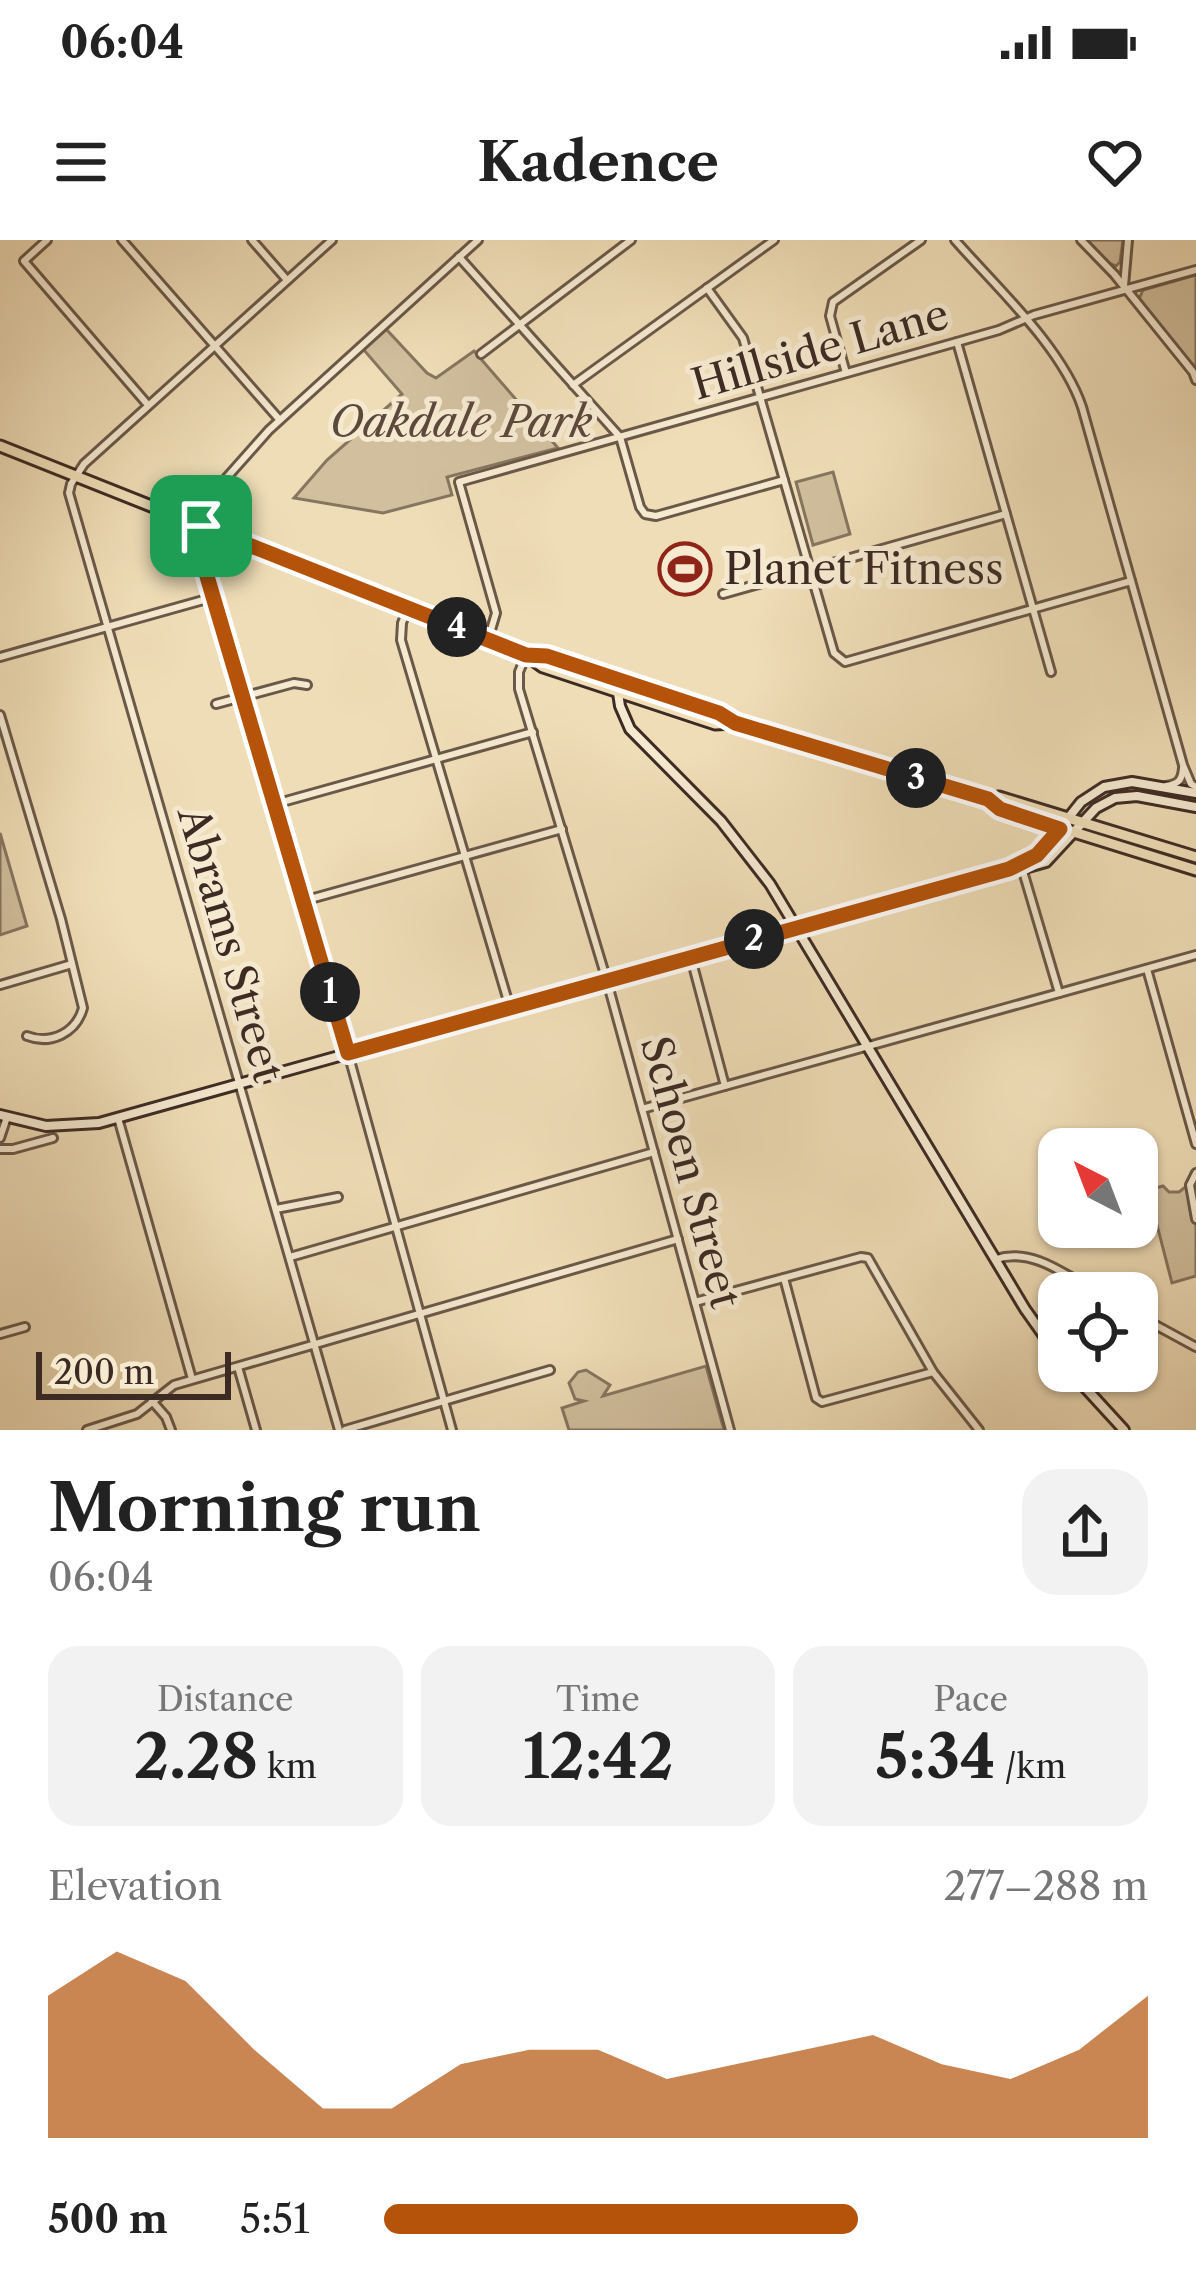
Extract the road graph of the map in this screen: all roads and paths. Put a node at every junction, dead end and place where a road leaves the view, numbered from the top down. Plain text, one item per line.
1 (47, 240) edge
2 (122, 240) edge
3 (252, 240) edge
4 (332, 240) edge
5 (478, 240) edge
6 (631, 240) edge
7 (774, 240) edge
8 (921, 240) edge
9 (955, 240) edge
10 (1081, 240) edge
11 (1128, 240) edge
12 (459, 257) junction
13 (1196, 270) edge
14 (287, 280) junction
15 (707, 288) junction
16 (1124, 290) junction
17 (1024, 318) junction
18 (519, 325) junction
19 (957, 342) junction
20 (214, 346) junction
21 (481, 354) dead end
22 (846, 374) junction
23 (1196, 380) edge
24 (573, 385) junction
25 (760, 397) junction
26 (148, 405) junction
27 (279, 420) junction
28 (620, 437) junction
29 (0, 446) edge
30 (76, 476) junction
31 (784, 480) junction
32 (1006, 514) junction
33 (201, 526) junction
34 (810, 569) junction
35 (1131, 581) junction
36 (723, 594) dead end
37 (214, 597) junction
38 (408, 608) junction
39 (1034, 609) junction
40 (107, 627) junction
41 (488, 640) junction
42 (526, 655) junction
43 (0, 657) edge
44 (1051, 672) dead end
45 (307, 685) dead end
46 (620, 687) junction
47 (243, 697) junction
48 (216, 704) dead end
49 (0, 715) edge
50 (533, 732) junction
51 (437, 759) junction
52 (1183, 765) junction
53 (1158, 787) junction
54 (1193, 789) edge
55 (1164, 802) junction
56 (274, 804) junction
57 (1196, 807) edge
58 (1064, 824) junction
59 (1079, 828) junction
60 (562, 830) junction
61 (466, 856) junction
62 (1196, 857) edge
63 (1021, 867) junction
64 (1196, 870) edge
65 (303, 901) junction
66 (797, 927) junction
67 (1196, 955) edge
68 (691, 958) junction
69 (72, 964) junction
70 (1148, 969) junction
71 (607, 981) junction
72 (0, 985) edge
73 (1059, 994) junction
74 (510, 1008) junction
75 (26, 1036) dead end
76 (869, 1046) junction
77 (348, 1053) junction
78 (241, 1083) junction
79 (725, 1086) junction
80 (643, 1109) junction
81 (3, 1116) edge
82 (118, 1118) junction
83 (0, 1138) edge
84 (53, 1138) dead end
85 (1196, 1144) edge
86 (0, 1149) edge
87 (654, 1152) junction
88 (1195, 1173) edge
89 (338, 1197) dead end
90 (277, 1209) junction
91 (1196, 1219) edge
92 (397, 1226) junction
93 (678, 1239) junction
94 (290, 1257) junction
95 (996, 1259) junction
96 (1060, 1272) edge
97 (784, 1278) junction
98 (695, 1302) junction
99 (420, 1314) junction
100 (1158, 1326) edge
101 (25, 1327) dead end
102 (1038, 1328) edge
103 (0, 1334) edge
104 (315, 1345) junction
105 (1196, 1347) edge
106 (238, 1367) junction
107 (550, 1370) dead end
108 (933, 1372) junction
109 (192, 1379) junction
110 (1089, 1392) edge
111 (152, 1401) junction
112 (444, 1401) junction
113 (87, 1430) edge
114 (171, 1430) edge
115 (256, 1430) edge
116 (342, 1430) edge
117 (452, 1430) edge
118 (730, 1430) edge
119 (980, 1430) edge
120 (1124, 1430) edge

1 - 26 street
2 - 20 street
3 - 14 street
4 - 14 street
5 - 12 street
6 - 18 street
7 - 15 street
8 - 22 street
9 - 17 street
10 - 16 street
11 - 16 street
12 - 18 street
12 - 27 street
13 - 16 street, Hillside Lane
14 - 20 street
15 - 24 street
15 - 25 street
16 - 17 street, Hillside Lane
16 - 23 street
17 - 19 street, Hillside Lane
17 - 35 street
18 - 21 street
18 - 24 street
19 - 22 street, Hillside Lane
19 - 32 street
20 - 26 street
20 - 27 street
22 - 25 street, Hillside Lane
24 - 28 street
25 - 28 street, Hillside Lane
25 - 31 street
26 - 30 street
27 - 33 street
28 - 31 street
28 - 41 street, Hillside Lane
29 - 30 main road
30 - 33 main road
30 - 40 street, Abrams Street
31 - 34 street
32 - 34 street
32 - 39 street
33 - 37 street
33 - 38 main road
34 - 36 street
34 - 39 street
35 - 39 street
35 - 52 street
37 - 40 street
37 - 47 street
38 - 41 main road
38 - 51 street
39 - 44 street
40 - 43 street
40 - 78 street, Abrams Street
41 - 42 main road
42 - 46 main road
42 - 50 street, Schoen Street
45 - 47 street
46 - 58 main road
46 - 66 main road
47 - 48 street
47 - 56 street
49 - 69 street
50 - 51 street
50 - 60 street, Schoen Street
51 - 56 street
51 - 61 street
52 - 53 street
52 - 54 street
53 - 54 main road
53 - 58 main road
54 - 55 street
55 - 57 main road
55 - 59 main road
56 - 65 street
58 - 59 main road
58 - 63 main road
59 - 62 main road
59 - 63 main road
59 - 64 main road
60 - 61 street
60 - 71 street, Schoen Street
61 - 65 street
61 - 74 street
63 - 66 main road
63 - 73 street
65 - 77 street
66 - 68 main road
66 - 76 main road
67 - 70 street
68 - 71 main road
68 - 79 street
69 - 72 street
69 - 75 street
70 - 73 street
70 - 85 street
71 - 74 main road
71 - 80 street, Schoen Street
73 - 76 street
74 - 77 main road
76 - 79 street
76 - 95 main road
77 - 78 main road
77 - 92 street
78 - 82 main road
78 - 90 street, Abrams Street
79 - 80 street
80 - 87 street, Schoen Street
81 - 82 main road
81 - 83 street
82 - 109 street
84 - 86 street
87 - 92 street
87 - 93 street, Schoen Street
88 - 91 street
89 - 90 street
90 - 94 street, Abrams Street
92 - 94 street
92 - 99 street
93 - 98 street, Schoen Street
93 - 99 street
94 - 104 street, Abrams Street
95 - 96 street
95 - 102 main road
97 - 98 street
97 - 108 street
97 - 108 street
98 - 118 street, Schoen Street
99 - 104 street
99 - 112 street
100 - 105 street
101 - 103 street
104 - 106 street
104 - 116 street, Abrams Street
106 - 109 street
106 - 115 street
107 - 112 street
108 - 119 street
109 - 111 street
110 - 120 main road
111 - 113 street
111 - 114 street
112 - 116 street
112 - 117 street

